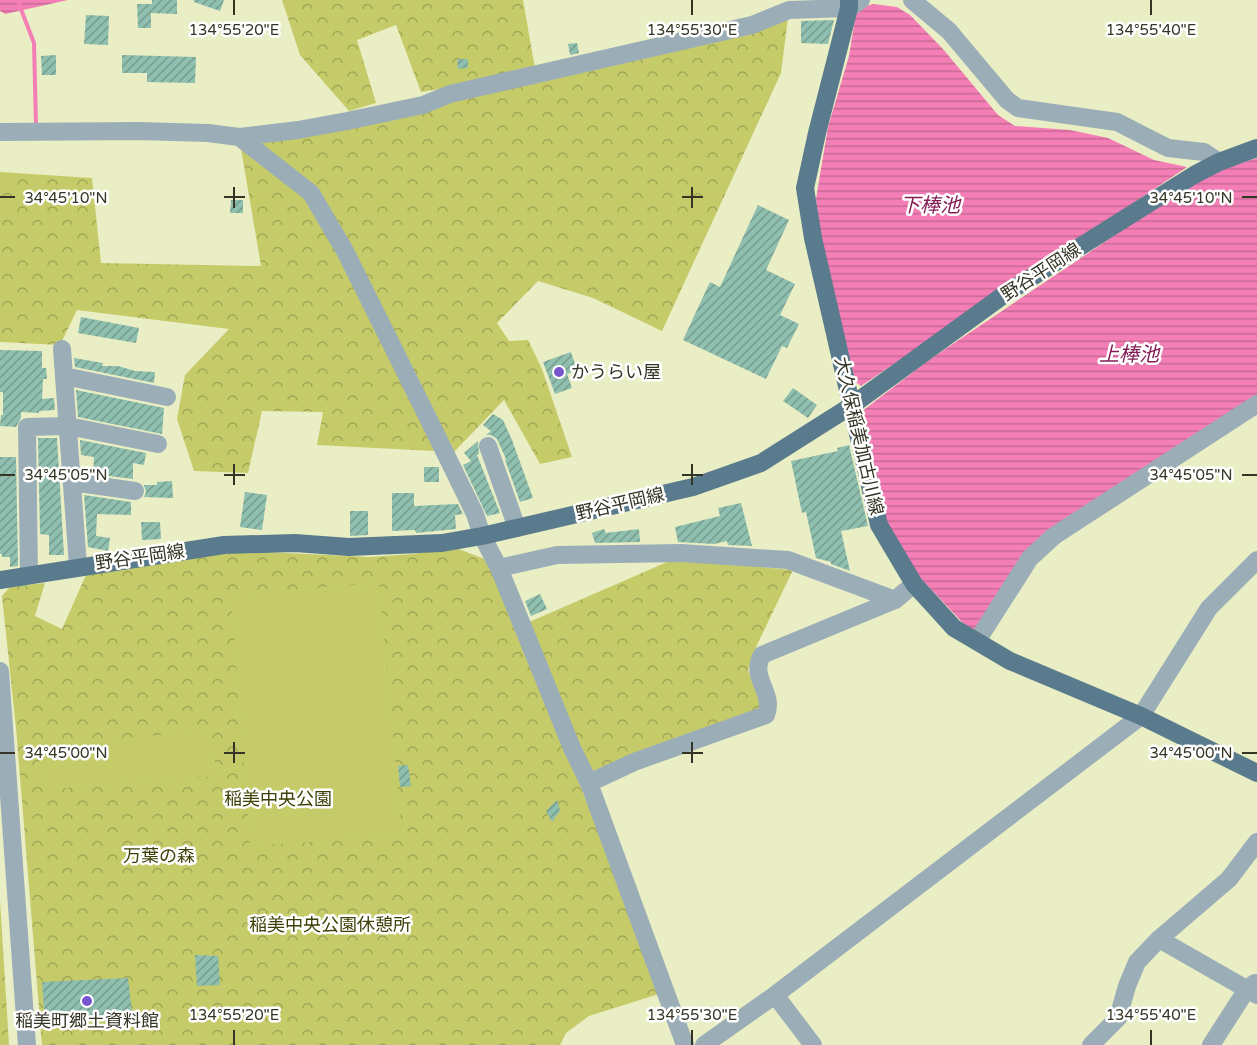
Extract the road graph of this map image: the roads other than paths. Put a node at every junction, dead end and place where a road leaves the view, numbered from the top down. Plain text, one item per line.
1 (912, 0) edge
2 (853, 3) edge
3 (0, 132) edge
4 (239, 137) junction
5 (1257, 148) edge
6 (1219, 162) junction
7 (62, 349) dead end
8 (64, 376) junction
9 (166, 397) dead end
10 (1257, 404) edge
11 (851, 406) junction
12 (68, 426) junction
13 (158, 444) dead end
14 (488, 446) dead end
15 (72, 482) junction
16 (135, 491) dead end
17 (517, 528) junction
18 (482, 536) junction
19 (1257, 560) edge
20 (78, 566) junction
21 (499, 568) junction
22 (29, 575) junction
23 (0, 580) edge
24 (914, 584) junction
25 (895, 600) junction
26 (977, 641) junction
27 (0, 671) edge
28 (1141, 716) junction
29 (1257, 773) edge
30 (588, 783) junction
31 (1257, 842) edge
32 (1159, 939) junction
33 (1254, 989) edge
34 (775, 995) junction
35 (27, 1045) edge
36 (685, 1045) edge
37 (704, 1045) edge
38 (813, 1045) edge
39 (1091, 1045) edge
40 (1210, 1045) edge

1 - 6 street
2 - 4 street
2 - 11 main road, 大久保稲美加古川線
3 - 4 street
4 - 18 street
5 - 6 main road, 野谷平岡線
6 - 11 main road, 野谷平岡線
7 - 8 street
8 - 9 street
8 - 12 street
10 - 26 street
11 - 17 main road, 野谷平岡線
11 - 24 main road, 大久保稲美加古川線
12 - 13 street
12 - 15 street
12 - 22 street
14 - 17 street
15 - 16 street
15 - 20 street
17 - 18 main road, 野谷平岡線
18 - 20 main road, 野谷平岡線
18 - 21 street
19 - 28 street
20 - 22 main road, 野谷平岡線
21 - 25 street
21 - 30 street
22 - 23 main road, 野谷平岡線
24 - 25 street
24 - 26 main road, 大久保稲美加古川線
25 - 30 street
26 - 28 main road, 大久保稲美加古川線
27 - 35 street
28 - 29 main road, 大久保稲美加古川線
28 - 34 street
30 - 36 street
31 - 32 street
32 - 33 street
32 - 39 street
33 - 40 street
34 - 37 street
34 - 38 street

